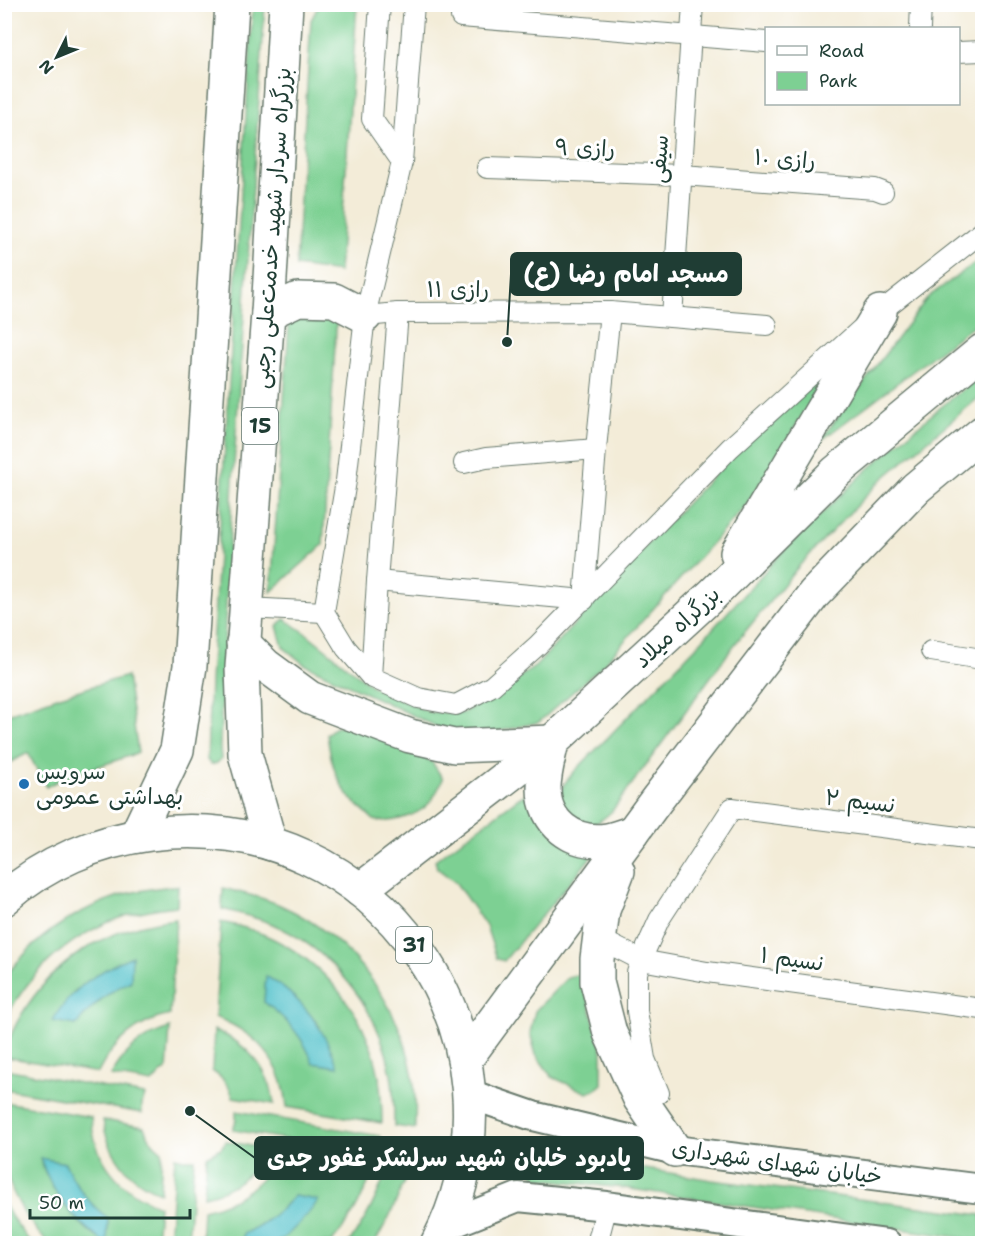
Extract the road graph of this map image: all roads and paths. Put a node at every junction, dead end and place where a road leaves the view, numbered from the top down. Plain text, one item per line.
1 (232, 4) edge
2 (380, 4) edge
3 (414, 4) edge
4 (693, 4) edge
5 (921, 4) edge
6 (287, 7) edge
7 (461, 17) dead end
8 (920, 27) edge
9 (691, 36) junction
10 (765, 42) edge
11 (982, 51) edge
12 (960, 52) edge
13 (402, 162) junction
14 (487, 168) dead end
15 (682, 175) junction
16 (884, 192) dead end
17 (982, 232) edge
18 (610, 312) junction
19 (880, 312) junction
20 (268, 313) junction
21 (398, 313) junction
22 (365, 316) junction
23 (672, 317) junction
24 (767, 325) dead end
25 (982, 351) edge
26 (982, 433) edge
27 (596, 449) junction
28 (464, 463) dead end
29 (377, 581) junction
30 (713, 594) junction
31 (584, 600) junction
32 (246, 608) junction
33 (324, 612) junction
34 (243, 644) junction
35 (931, 651) dead end
36 (982, 659) edge
37 (371, 677) junction
38 (552, 742) junction
39 (633, 832) junction
40 (136, 836) junction
41 (982, 840) edge
42 (270, 843) junction
43 (360, 890) junction
44 (4, 899) edge
45 (600, 939) junction
46 (641, 960) junction
47 (982, 1009) edge
48 (465, 1060) junction
49 (469, 1094) junction
50 (659, 1094) dead end
51 (675, 1150) junction
52 (982, 1189) edge
53 (607, 1206) junction
54 (442, 1235) edge
55 (597, 1244) edge
56 (887, 1244) edge

1 - 40 highway
2 - 13 street
3 - 13 street
4 - 9 street, سیفی
5 - 8 street
6 - 20 highway, بزرگراه سردار شهید خدمت‌علی رجبی / 15
7 - 9 street
9 - 10 street
9 - 15 street, سیفی
11 - 12 street
13 - 22 street
14 - 15 street, رازی ۹
15 - 16 street, رازی ۱۰
15 - 23 street, سیفی
17 - 19 street
18 - 21 street, رازی ۱۱
18 - 23 street, رازی ۱۱
18 - 27 street
19 - 30 highway
19 - 31 street
20 - 22 highway
20 - 32 highway, بزرگراه سردار شهید خدمت‌علی رجبی / 15
21 - 22 street, رازی ۱۱
21 - 29 street
22 - 33 street
23 - 24 street, رازی ۱۱
25 - 30 highway, بزرگراه میلاد
26 - 39 highway
27 - 28 street
27 - 31 street
29 - 31 street
29 - 37 street
30 - 38 highway, بزرگراه میلاد
31 - 37 street
32 - 33 street
32 - 34 highway, بزرگراه سردار شهید خدمت‌علی رجبی / 15
33 - 37 street
34 - 38 highway
34 - 42 highway, بزرگراه سردار شهید خدمت‌علی رجبی / 15
35 - 36 street
38 - 39 highway
38 - 43 highway, بزرگراه میلاد
39 - 45 highway
39 - 48 highway
40 - 42 highway, 31
40 - 44 highway, 31
41 - 46 street, نسیم ۲
42 - 43 highway, 31
43 - 48 highway, 31
45 - 46 street, نسیم ۱
45 - 51 highway
46 - 47 street, نسیم ۱
46 - 50 street
48 - 49 highway, 31
49 - 51 main road, خیابان شهدای شهرداری
49 - 54 highway, 31
51 - 52 main road, خیابان شهدای شهرداری
53 - 54 main road
53 - 55 street
53 - 56 main road

